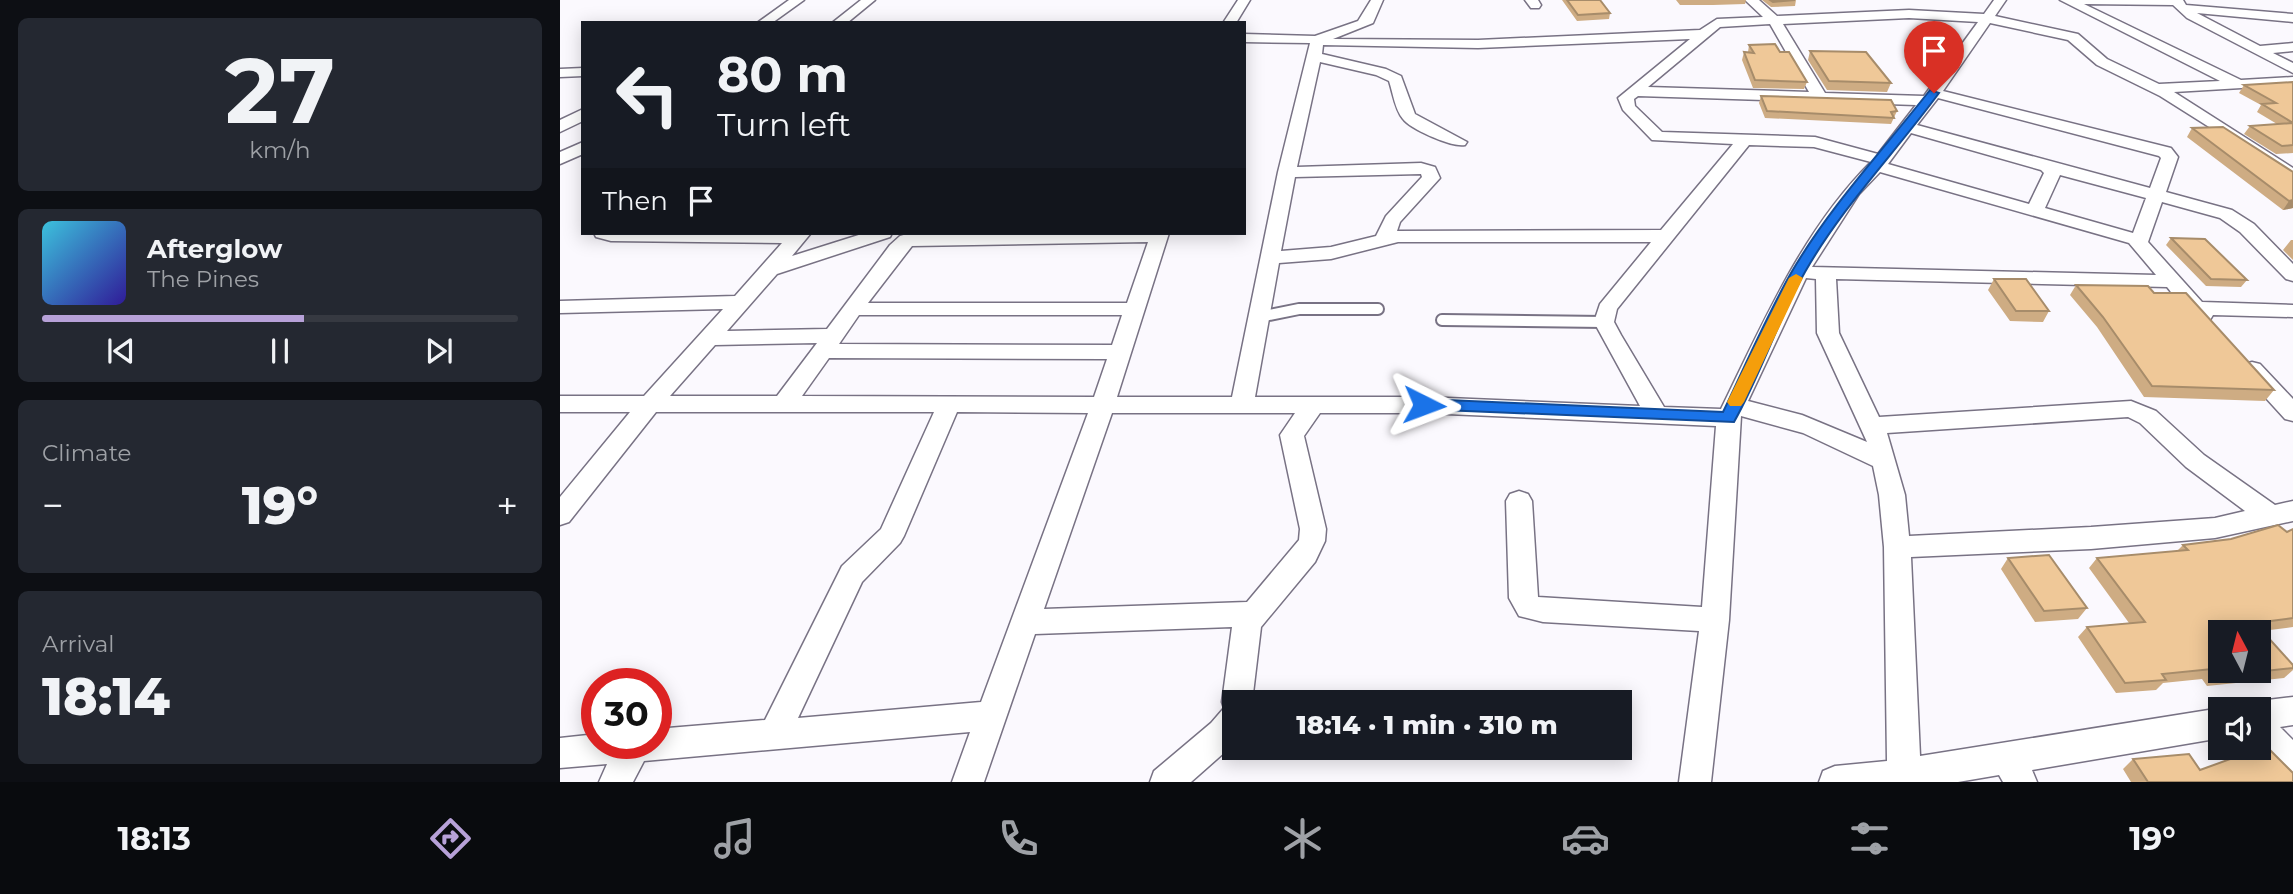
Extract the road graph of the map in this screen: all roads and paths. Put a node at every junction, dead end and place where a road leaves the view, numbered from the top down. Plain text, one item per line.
1 (798, 0) edge
2 (869, 0) edge
3 (1244, 0) edge
4 (1377, 0) edge
5 (1751, 0) edge
6 (2000, 0) edge
7 (2066, 0) edge
8 (2178, 3) edge
9 (1986, 18) junction
10 (2293, 18) edge
11 (2277, 19) junction
12 (1773, 20) junction
13 (766, 21) edge
14 (841, 21) edge
15 (1230, 21) edge
16 (2293, 26) edge
17 (1701, 34) junction
18 (1246, 38) edge
19 (2293, 47) edge
20 (1316, 48) junction
21 (2256, 50) junction
22 (2293, 69) edge
23 (581, 72) edge
24 (560, 73) edge
25 (2293, 81) edge
26 (2238, 84) junction
27 (2157, 89) junction
28 (1634, 91) junction
29 (1820, 97) junction
30 (1930, 97) junction
31 (581, 115) edge
32 (560, 127) edge
33 (1907, 127) junction
34 (581, 133) edge
35 (560, 135) edge
36 (1744, 141) junction
37 (1459, 142) dead end
38 (581, 149) edge
39 (560, 159) edge
40 (1879, 163) junction
41 (2047, 166) junction
42 (1287, 172) junction
43 (2293, 175) edge
44 (2157, 194) junction
45 (2035, 211) junction
46 (611, 235) edge
47 (685, 235) edge
48 (800, 235) edge
49 (877, 235) edge
50 (1034, 235) edge
51 (1159, 235) edge
52 (910, 236) edge
53 (1666, 236) junction
54 (1384, 238) junction
55 (2138, 240) junction
56 (1271, 258) junction
57 (769, 270) junction
58 (1798, 273) junction
59 (1826, 274) junction
60 (2293, 275) edge
61 (2172, 281) junction
62 (740, 303) junction
63 (560, 307) edge
64 (2197, 308) junction
65 (853, 309) junction
66 (1135, 309) junction
67 (1378, 309) dead end
68 (2293, 312) edge
69 (1259, 317) junction
70 (1442, 320) dead end
71 (1604, 321) junction
72 (2216, 328) edge
73 (708, 338) junction
74 (828, 343) junction
75 (1120, 352) junction
76 (2244, 359) edge
77 (560, 404) edge
78 (650, 404) junction
79 (783, 404) junction
80 (949, 404) junction
81 (1103, 404) junction
82 (1242, 405) junction
83 (1313, 405) junction
84 (1731, 412) junction
85 (2293, 414) edge
86 (1657, 415) junction
87 (1872, 426) junction
88 (1883, 461) junction
89 (1519, 501) dead end
90 (2282, 513) edge
91 (560, 514) edge
92 (1898, 547) junction
93 (1254, 614) junction
94 (1715, 620) junction
95 (1025, 622) junction
96 (1238, 690) edge
97 (2293, 711) edge
98 (2271, 714) edge
99 (991, 716) junction
100 (2208, 726) edge
101 (1222, 734) edge
102 (774, 735) junction
103 (2271, 741) edge
104 (672, 744) edge
105 (581, 751) edge
106 (560, 753) edge
107 (627, 759) edge
108 (2293, 762) edge
109 (2014, 770) edge
110 (1904, 775) junction
111 (615, 782) edge
112 (968, 782) edge
113 (1166, 782) edge
114 (1695, 782) edge
115 (1835, 782) edge

1 - 13 street
2 - 14 street
3 - 15 street
4 - 20 street
5 - 12 street
6 - 9 street
7 - 8 street
7 - 26 street
8 - 11 street
8 - 21 street
9 - 12 street
9 - 27 street
9 - 30 street
10 - 11 street
11 - 16 street
12 - 17 street
12 - 29 street
17 - 20 street
17 - 28 street
18 - 20 street
19 - 21 street
20 - 37 street
20 - 42 street
21 - 22 street
23 - 24 street
25 - 26 street
26 - 27 street
27 - 43 street
28 - 29 street
28 - 36 street
29 - 30 street
30 - 33 street
30 - 44 street
31 - 32 street
33 - 40 street
33 - 41 street
34 - 35 street
36 - 40 street
36 - 53 street
38 - 39 street
40 - 45 street
40 - 58 street
41 - 44 street
41 - 45 street
42 - 54 street
42 - 56 street
44 - 55 street
44 - 60 street
45 - 55 street
46 - 47 street
47 - 48 street
48 - 57 street
49 - 57 street
50 - 52 street
51 - 66 street
52 - 65 street
53 - 54 street
53 - 71 street
54 - 56 street
55 - 61 street
56 - 69 street
57 - 62 street
58 - 59 street
58 - 84 street
59 - 61 street
59 - 87 street
61 - 64 street
62 - 63 street
62 - 73 street
64 - 68 street
64 - 72 street
65 - 66 street
65 - 74 street
66 - 75 street
67 - 69 lane
69 - 82 street
70 - 71 lane
71 - 86 street
73 - 74 street
73 - 78 street
74 - 75 street
74 - 79 street
75 - 81 street
76 - 85 street
77 - 78 street
78 - 79 street
78 - 91 street
79 - 80 street
80 - 81 street
80 - 102 street
81 - 82 street
81 - 95 street
82 - 83 street
83 - 86 street
83 - 93 street
84 - 86 street
84 - 88 street
84 - 94 street
87 - 88 street
87 - 90 street
88 - 92 street
89 - 94 street
90 - 92 street
92 - 110 street
93 - 95 street
93 - 96 street
94 - 114 street
95 - 99 street
97 - 98 street
99 - 102 street
99 - 112 street
100 - 109 street
101 - 113 street
102 - 104 street
103 - 108 street
105 - 106 street
107 - 111 street
109 - 110 street
110 - 115 street

